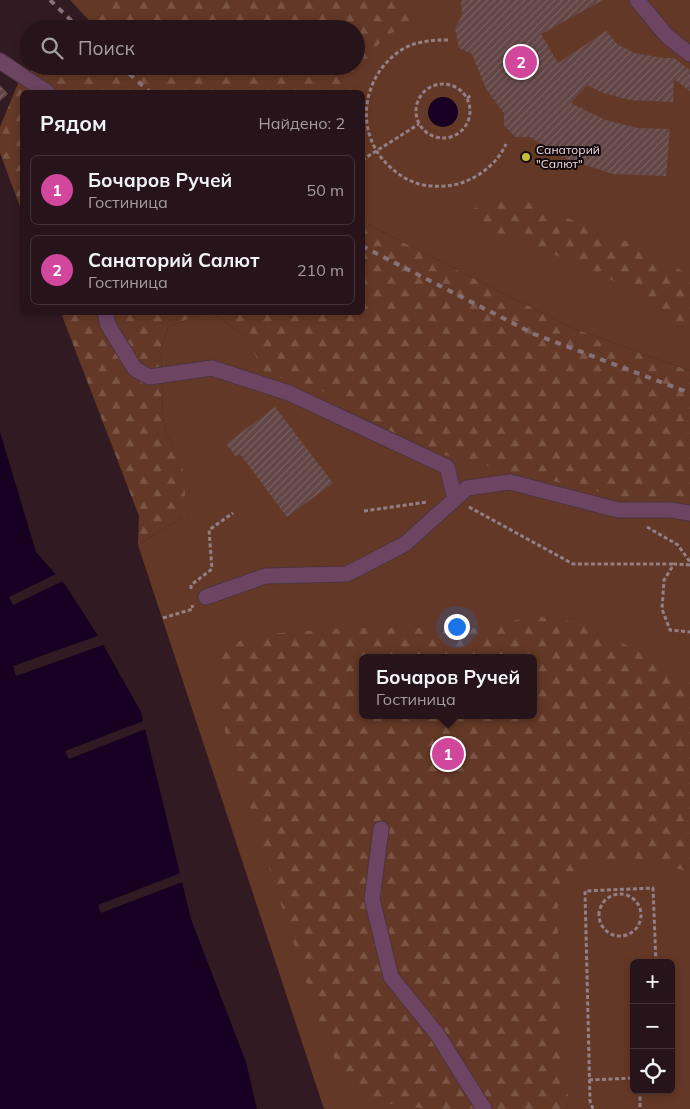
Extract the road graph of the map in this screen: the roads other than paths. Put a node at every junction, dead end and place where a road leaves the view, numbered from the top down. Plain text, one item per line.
1 (637, 0) edge
2 (690, 54) edge
3 (0, 61) edge
4 (20, 74) edge
5 (21, 75) edge
6 (43, 90) edge
7 (106, 315) edge
8 (454, 499) junction
9 (690, 513) edge
10 (196, 597) road end
11 (381, 829) dead end
12 (484, 1109) edge

1 - 2 street
3 - 4 street
5 - 6 street
7 - 8 street
8 - 9 street
8 - 10 street
11 - 12 street

